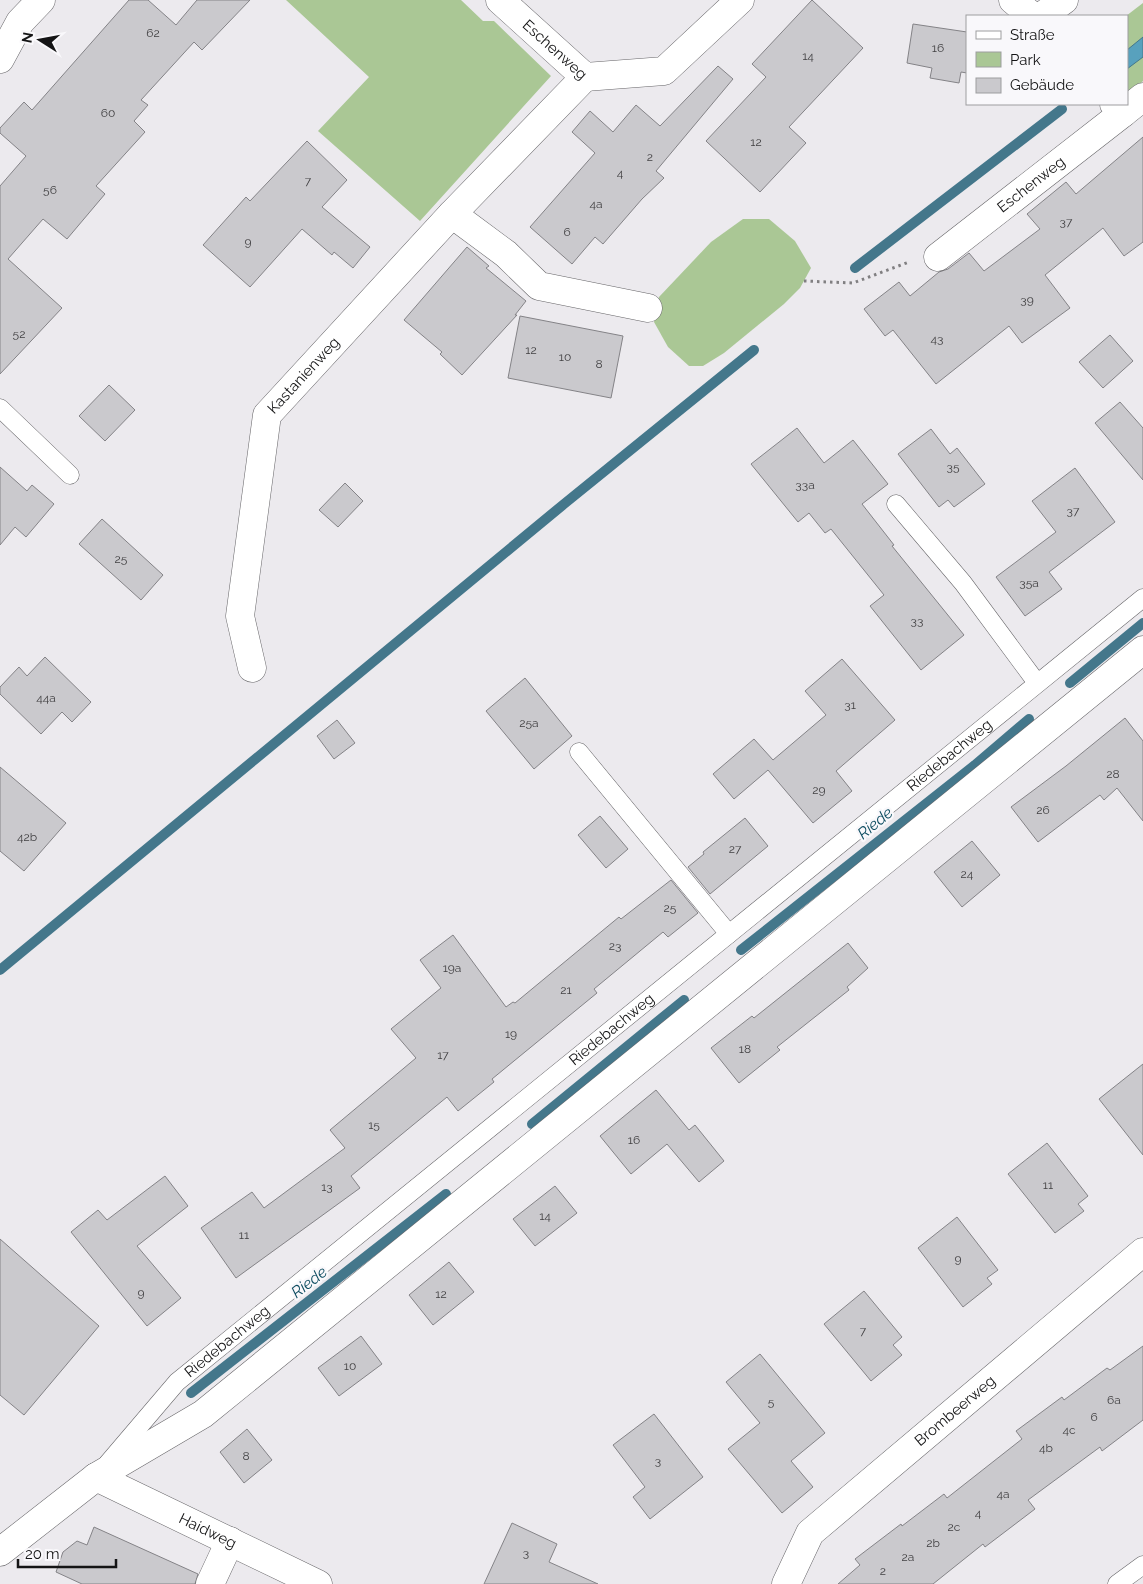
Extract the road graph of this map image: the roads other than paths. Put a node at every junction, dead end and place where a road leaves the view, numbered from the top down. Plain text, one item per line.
1 (41, 0) edge
2 (500, 0) edge
3 (740, 0) edge
4 (1013, 0) edge
5 (1064, 0) edge
6 (1031, 15) edge
7 (1043, 15) edge
8 (0, 59) edge
9 (585, 77) junction
10 (1126, 105) edge
11 (452, 214) junction
12 (938, 257) road end
13 (648, 308) dead end
14 (0, 408) edge
15 (70, 475) dead end
16 (896, 504) dead end
17 (1143, 598) edge
18 (1143, 650) edge
19 (252, 668) dead end
20 (1037, 684) junction
21 (579, 752) dead end
22 (729, 934) junction
23 (1143, 1252) edge
24 (96, 1477) junction
25 (230, 1541) junction
26 (0, 1552) edge
27 (1143, 1565) edge
28 (210, 1584) edge
29 (318, 1584) edge
30 (786, 1584) edge
31 (1118, 1584) edge

1 - 8 street
2 - 9 street, Eschenweg
3 - 9 street, Eschenweg
4 - 6 street
5 - 7 street
9 - 11 street, Kastanienweg
10 - 12 street, Eschenweg
11 - 13 street
11 - 19 street, Kastanienweg
14 - 15 lane
16 - 20 lane
17 - 20 lane, Riedebachweg
18 - 24 street, Riedebachweg
20 - 22 lane, Riedebachweg
21 - 22 lane
22 - 24 lane, Riedebachweg
23 - 30 street, Brombeerweg
24 - 25 street, Haidweg
24 - 26 street, Riedebachweg
25 - 28 street
25 - 29 street, Haidweg
27 - 31 lane

